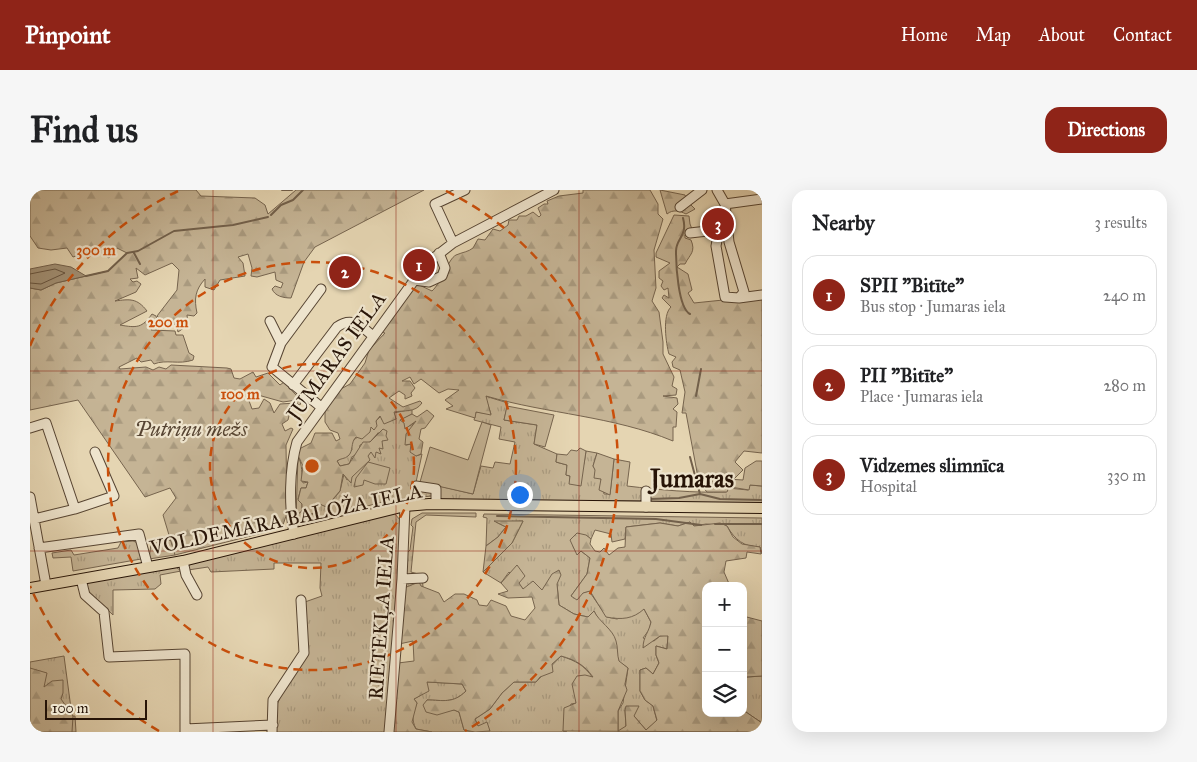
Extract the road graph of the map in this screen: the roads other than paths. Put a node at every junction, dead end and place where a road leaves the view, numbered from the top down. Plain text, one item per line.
1 (465, 190) edge
2 (554, 190) edge
3 (702, 190) edge
4 (717, 190) edge
5 (543, 192) edge
6 (762, 199) edge
7 (725, 204) junction
8 (680, 207) dead end
9 (723, 229) junction
10 (690, 233) dead end
11 (453, 243) junction
12 (439, 252) junction
13 (414, 280) junction
14 (321, 289) dead end
15 (762, 296) edge
16 (739, 298) junction
17 (270, 321) dead end
18 (373, 336) junction
19 (281, 343) junction
20 (293, 385) junction
21 (321, 407) junction
22 (30, 428) edge
23 (95, 452) dead end
24 (416, 486) dead end
25 (646, 491) dead end
26 (30, 497) edge
27 (436, 504) junction
28 (405, 506) junction
29 (646, 507) junction
30 (762, 508) edge
31 (75, 509) junction
32 (34, 519) junction
33 (294, 534) junction
34 (39, 548) junction
35 (183, 561) junction
36 (148, 567) junction
37 (423, 578) dead end
38 (81, 579) junction
39 (402, 579) junction
40 (46, 585) junction
41 (30, 588) edge
42 (197, 595) dead end
43 (301, 600) dead end
44 (272, 728) edge
45 (185, 730) edge
46 (390, 732) edge

1 - 11 street
2 - 5 street, JUMARAS IELA
3 - 8 street
4 - 7 street
5 - 11 street, JUMARAS IELA
6 - 7 street
7 - 9 street
9 - 10 street
9 - 16 street
9 - 16 street
11 - 12 street, JUMARAS IELA
12 - 13 street, JUMARAS IELA
12 - 13 street
13 - 18 street, JUMARAS IELA
14 - 19 street
15 - 16 street
17 - 19 street
18 - 20 street
18 - 21 street, JUMARAS IELA
19 - 20 street
20 - 21 street
21 - 33 street, JUMARAS IELA
22 - 31 street
23 - 31 street
24 - 27 street
25 - 29 street
26 - 32 street
27 - 28 main road, VOLDEMĀRA BALOŽA IELA
27 - 29 main road, VOLDEMĀRA BALOŽA IELA
28 - 33 main road, VOLDEMĀRA BALOŽA IELA
28 - 39 street, RIETEKĻA IELA
29 - 30 main road, VOLDEMĀRA BALOŽA IELA
31 - 32 street
32 - 34 street
33 - 35 main road, VOLDEMĀRA BALOŽA IELA
34 - 36 street
34 - 40 street
35 - 36 main road, VOLDEMĀRA BALOŽA IELA
35 - 42 street
36 - 38 main road, VOLDEMĀRA BALOŽA IELA
37 - 39 street
38 - 40 main road, VOLDEMĀRA BALOŽA IELA
38 - 45 street
39 - 46 street, RIETEKĻA IELA
40 - 41 main road, VOLDEMĀRA BALOŽA IELA
43 - 44 street
44 - 45 street

